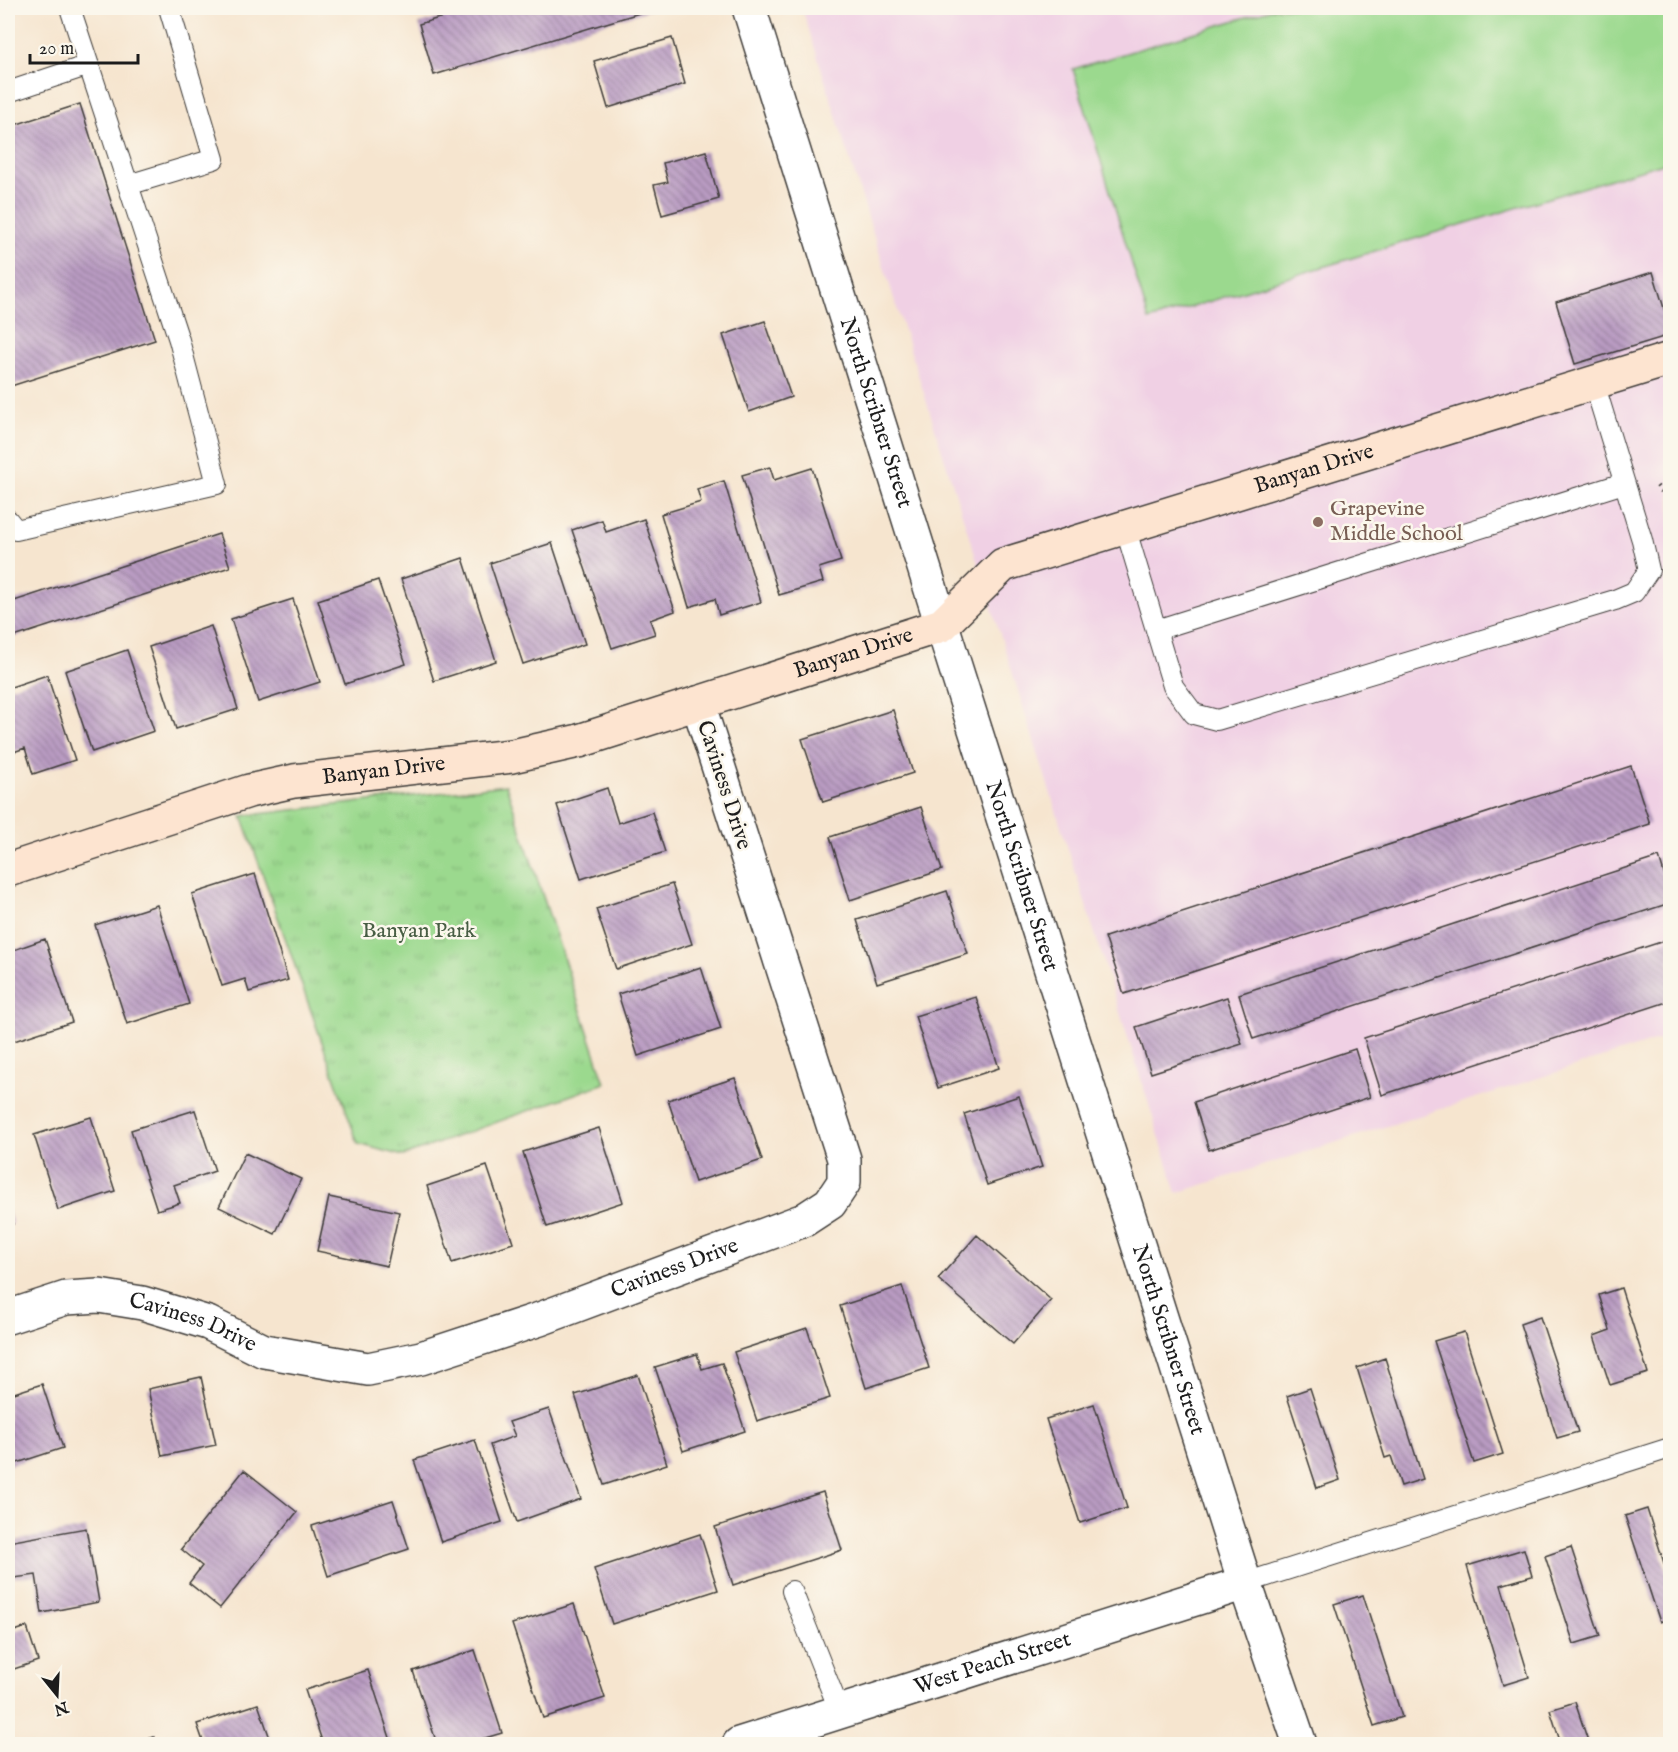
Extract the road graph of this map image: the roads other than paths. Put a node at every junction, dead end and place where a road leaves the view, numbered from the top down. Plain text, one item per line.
1 (70, 8) edge
2 (169, 8) edge
3 (749, 8) edge
4 (89, 65) junction
5 (8, 92) edge
6 (128, 185) junction
7 (1671, 359) edge
8 (1593, 383) junction
9 (1624, 483) junction
10 (8, 520) edge
11 (1125, 527) junction
12 (942, 625) junction
13 (1156, 630) junction
14 (698, 704) junction
15 (8, 870) edge
16 (8, 1317) edge
17 (1671, 1448) edge
18 (1245, 1583) junction
19 (792, 1591) dead end
20 (840, 1712) junction
21 (739, 1744) edge
22 (1300, 1744) edge

1 - 4 lane
2 - 6 lane
3 - 12 street, North Scribner Street
4 - 5 lane
4 - 6 lane
6 - 10 lane
7 - 8 street, Banyan Drive
8 - 9 lane
8 - 11 street, Banyan Drive
9 - 13 lane
9 - 13 lane
11 - 12 street, Banyan Drive
11 - 13 lane
12 - 14 street, Banyan Drive
12 - 18 street, North Scribner Street
14 - 15 street, Banyan Drive
14 - 16 street, Caviness Drive
17 - 18 lane
18 - 20 street, West Peach Street
18 - 22 street, North Scribner Street
19 - 20 lane
20 - 21 street, West Peach Street

